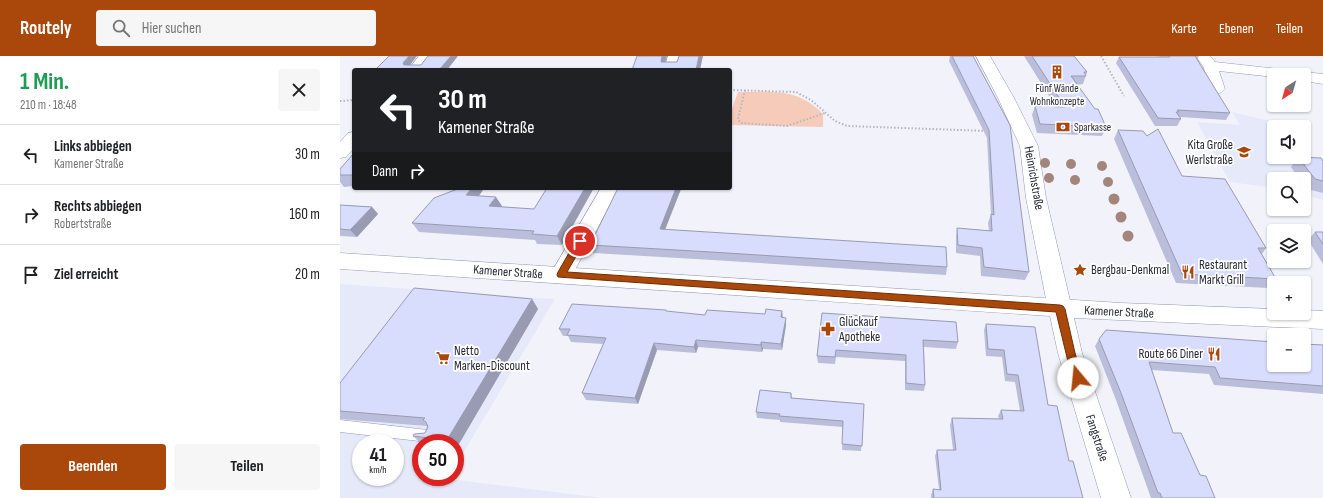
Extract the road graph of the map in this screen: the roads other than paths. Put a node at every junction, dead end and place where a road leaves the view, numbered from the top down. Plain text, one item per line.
1 (427, 56) edge
2 (675, 56) edge
3 (983, 56) edge
4 (1207, 61) edge
5 (417, 68) edge
6 (672, 68) edge
7 (1267, 70) edge
8 (1311, 77) edge
9 (1323, 79) edge
10 (1217, 89) edge
11 (352, 139) edge
12 (340, 153) edge
13 (609, 190) edge
14 (340, 261) edge
15 (561, 275) junction
16 (1060, 309) junction
17 (1323, 320) edge
18 (340, 426) edge
19 (412, 434) edge
20 (1116, 498) edge

1 - 5 main road
2 - 6 main road
3 - 16 main road, Heinrichstraße
4 - 7 main road
4 - 10 main road
8 - 9 main road
11 - 12 main road
13 - 15 main road
14 - 15 main road, Kamener Straße
15 - 16 main road, Kamener Straße
16 - 17 main road, Kamener Straße
16 - 20 main road, Fangstraße
18 - 19 lane

